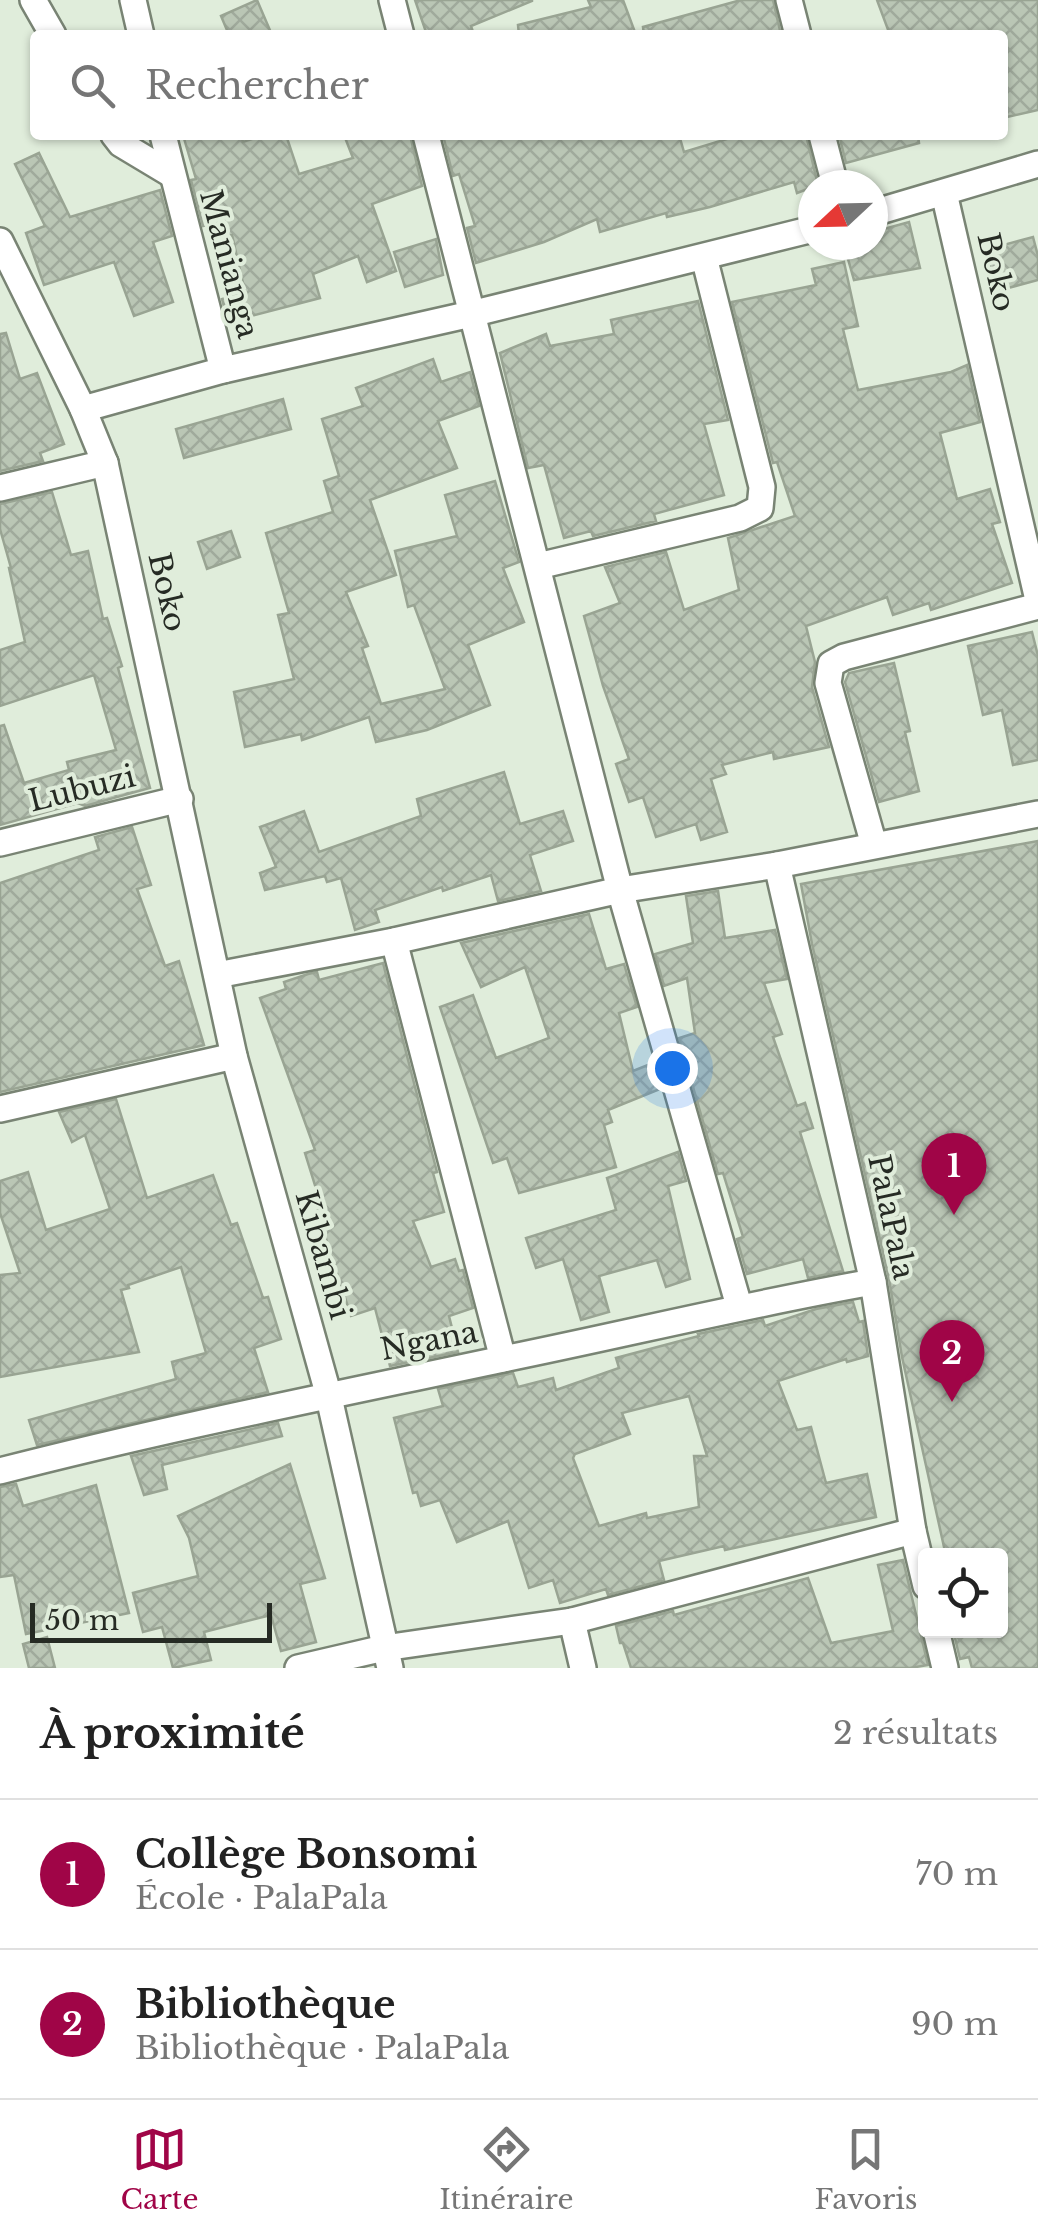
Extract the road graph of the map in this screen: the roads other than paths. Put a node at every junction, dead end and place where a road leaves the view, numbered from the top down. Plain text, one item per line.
1 (33, 0) edge
2 (133, 0) edge
3 (392, 0) edge
4 (789, 0) edge
5 (50, 30) edge
6 (140, 30) edge
7 (399, 30) edge
8 (797, 30) edge
9 (118, 140) edge
10 (163, 140) edge
11 (427, 140) edge
12 (823, 140) edge
13 (1038, 164) edge
14 (830, 170) edge
15 (171, 174) junction
16 (944, 193) junction
17 (888, 209) edge
18 (798, 233) edge
19 (0, 241) edge
20 (704, 257) junction
21 (471, 314) junction
22 (223, 370) junction
23 (82, 410) junction
24 (105, 463) junction
25 (0, 488) edge
26 (538, 566) junction
27 (1038, 603) edge
28 (180, 799) junction
29 (1038, 814) edge
30 (0, 843) edge
31 (874, 845) junction
32 (778, 865) junction
33 (620, 890) junction
34 (394, 941) junction
35 (217, 975) junction
36 (234, 1056) junction
37 (0, 1109) edge
38 (873, 1282) junction
39 (740, 1306) junction
40 (503, 1359) junction
41 (328, 1393) junction
42 (0, 1470) edge
43 (912, 1530) junction
44 (918, 1554) edge
45 (572, 1620) junction
46 (938, 1638) edge
47 (387, 1658) edge
48 (298, 1668) edge
49 (584, 1668) edge
50 (944, 1668) edge

1 - 5 street
2 - 6 street
3 - 7 street
4 - 8 street
9 - 15 street, Manianga
10 - 15 street, Manianga
11 - 21 street
12 - 14 street
13 - 16 street
15 - 22 street, Manianga
16 - 17 street
16 - 27 street, Boko
18 - 20 street
19 - 23 street, Boko
20 - 21 street
20 - 26 street
21 - 22 street
21 - 26 street
22 - 23 street
23 - 24 street, Boko
24 - 25 street
24 - 28 street, Boko
26 - 33 street
27 - 31 street
28 - 30 street, Lubuzi
28 - 35 street, Boko
29 - 31 street
31 - 32 street
32 - 33 street
32 - 38 street, PalaPala
33 - 34 street
33 - 39 street
34 - 35 street
34 - 40 street
35 - 36 street, Kibambi
36 - 37 street
36 - 41 street, Kibambi
38 - 39 street, Ngana
38 - 43 street, PalaPala
39 - 40 street, Ngana
40 - 41 street, Ngana
41 - 42 street, Ngana
41 - 47 street, Kibambi
43 - 44 street, PalaPala
43 - 45 street
45 - 47 street
45 - 49 street
46 - 50 street
47 - 48 street

